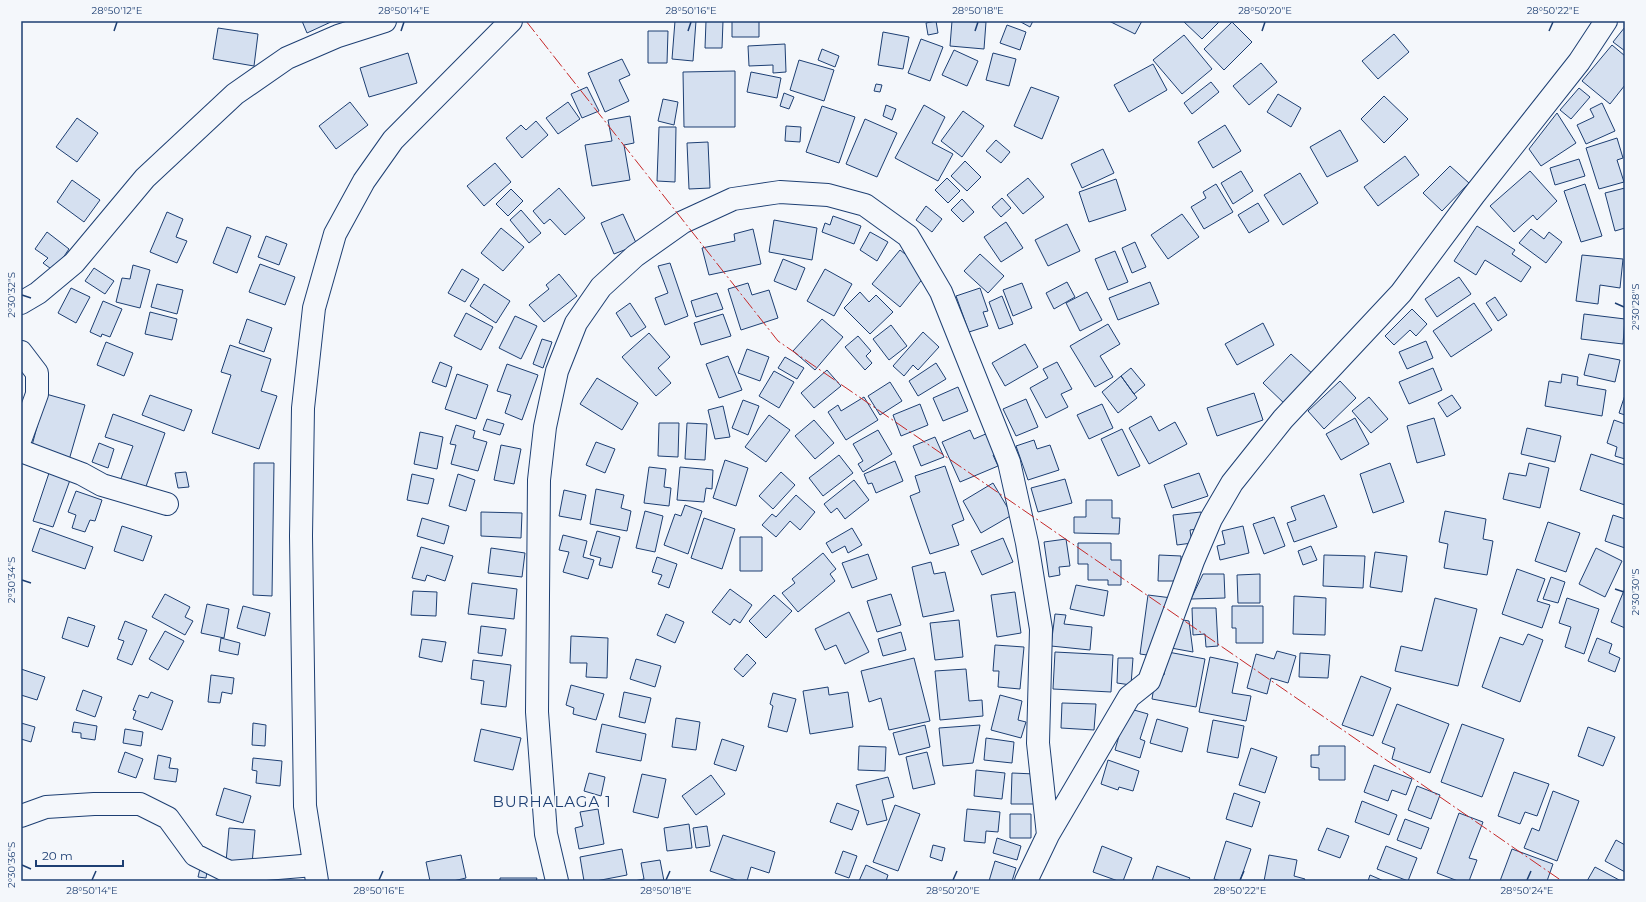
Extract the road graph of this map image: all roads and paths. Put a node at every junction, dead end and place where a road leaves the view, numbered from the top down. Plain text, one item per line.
1 (385, 21) edge
2 (511, 21) edge
3 (1606, 21) edge
4 (21, 304) edge
5 (21, 352) edge
6 (21, 438) edge
7 (21, 450) edge
8 (167, 504) dead end
9 (21, 816) edge
10 (1048, 835) junction
11 (315, 873) edge
12 (557, 881) edge
13 (1026, 881) edge

1 - 4 street
2 - 11 street
3 - 10 street
5 - 6 street
7 - 8 street
9 - 11 street
10 - 12 street
10 - 13 street

